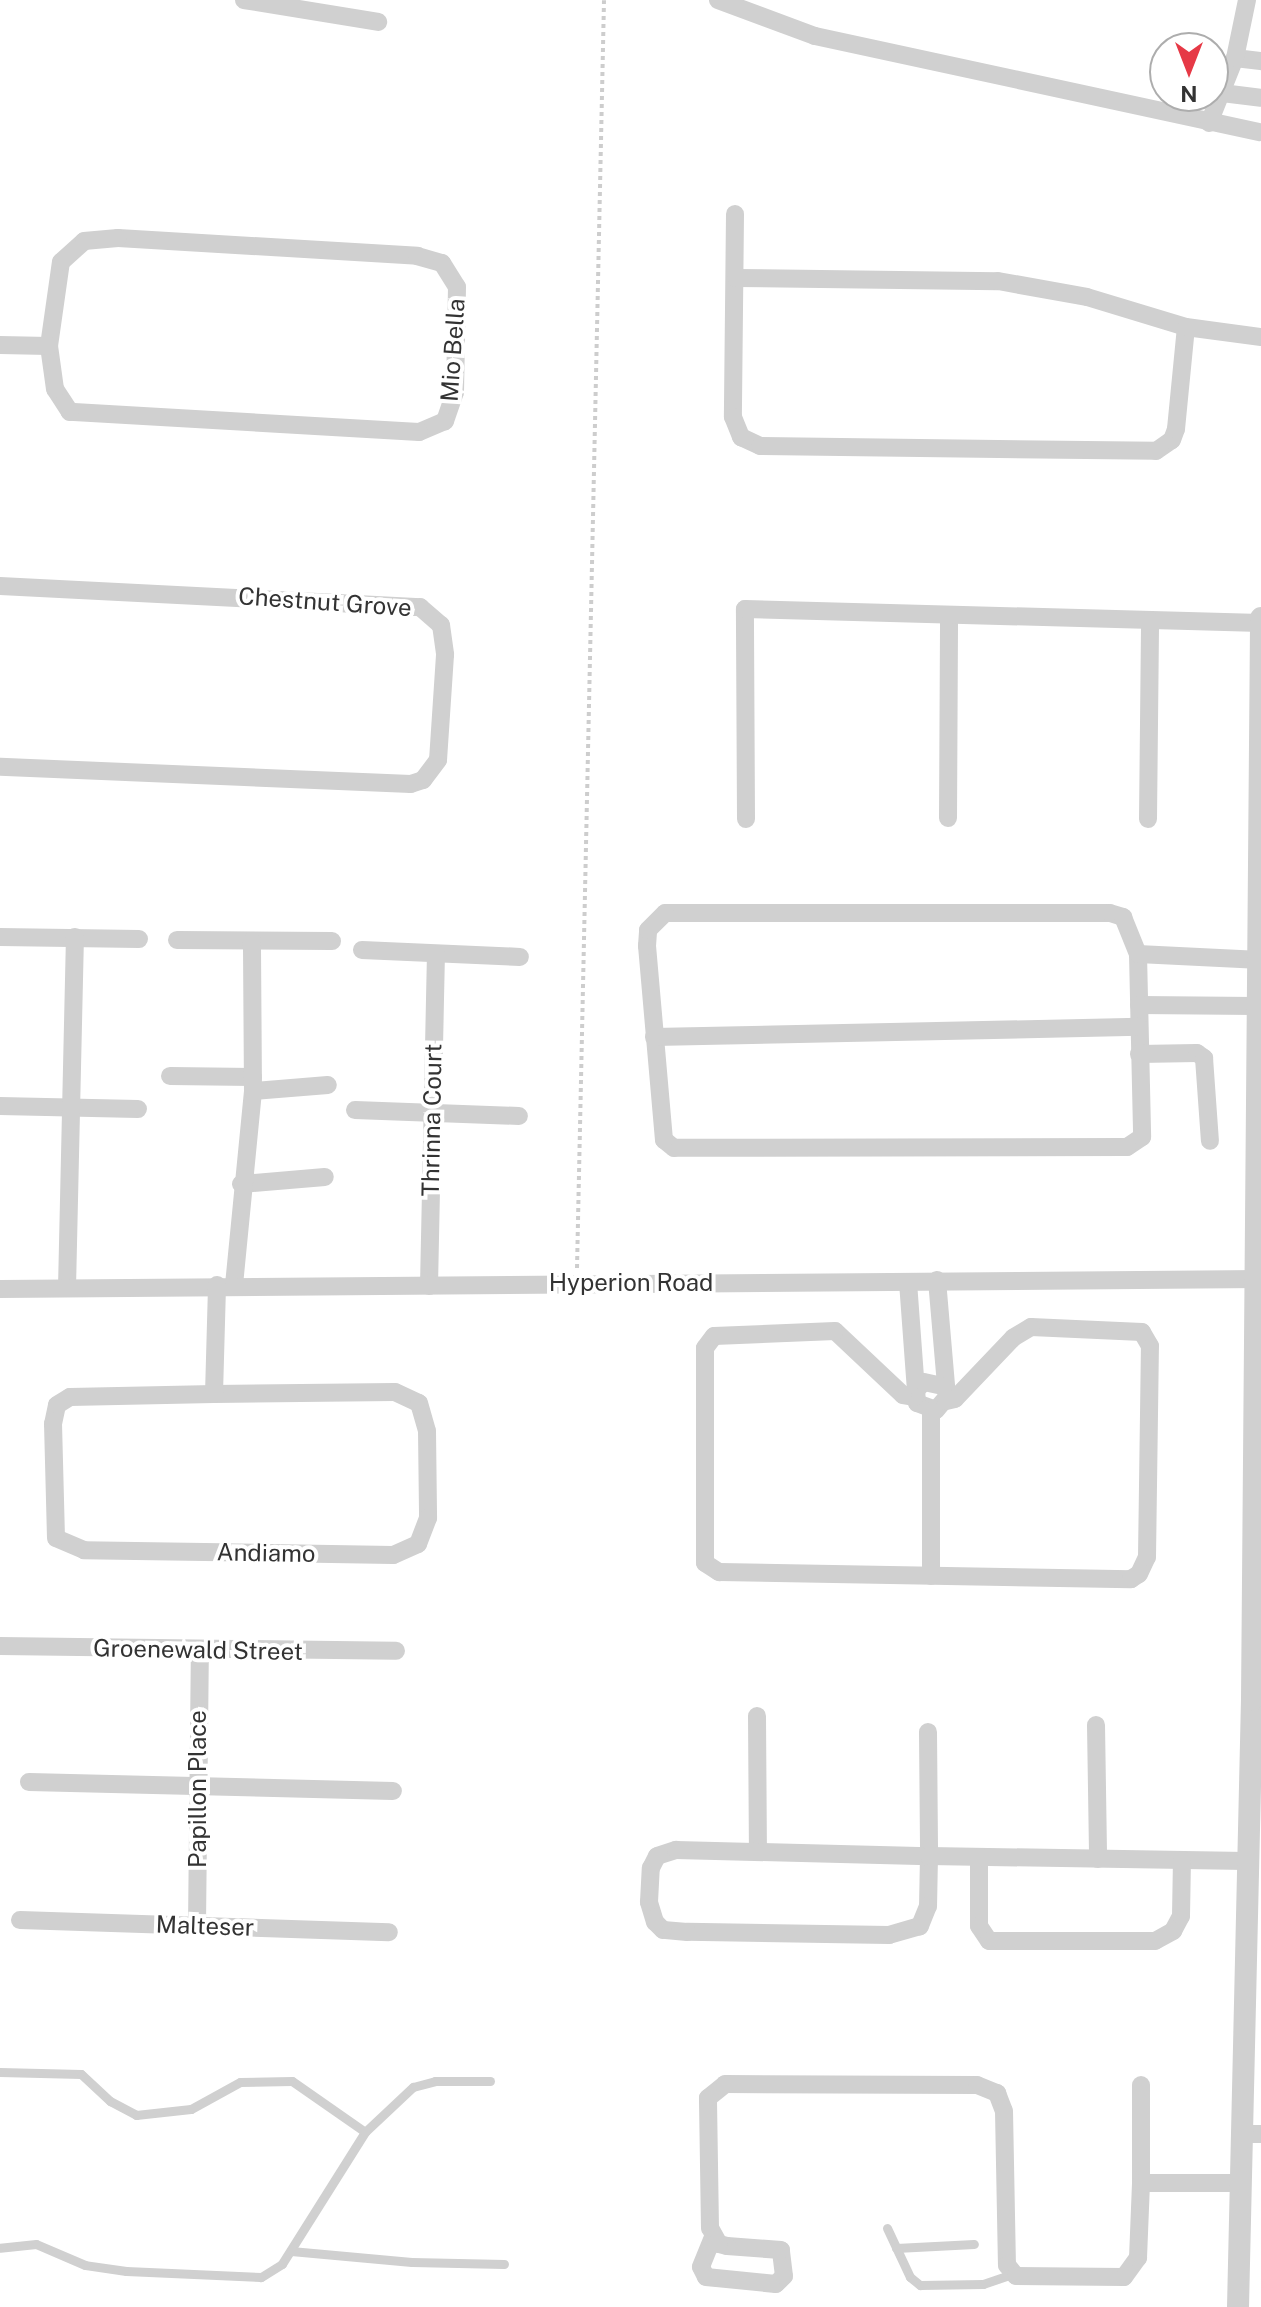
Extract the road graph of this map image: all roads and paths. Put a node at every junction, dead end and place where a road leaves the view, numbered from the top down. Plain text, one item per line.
1 (244, 0) edge
2 (604, 0) edge
3 (718, 0) edge
4 (1247, 0) edge
5 (378, 22) dead end
6 (1235, 58) junction
7 (1261, 61) edge
8 (1229, 74) edge
9 (1229, 94) edge
10 (1261, 98) edge
11 (1214, 112) edge
12 (1209, 123) junction
13 (1260, 132) edge
14 (735, 214) dead end
15 (736, 278) junction
16 (1186, 327) junction
17 (1261, 337) edge
18 (0, 345) edge
19 (49, 346) junction
20 (0, 586) edge
21 (949, 615) junction
22 (1150, 620) junction
23 (1261, 621) edge
24 (0, 767) edge
25 (948, 818) dead end
26 (746, 819) dead end
27 (1148, 819) dead end
28 (0, 937) edge
29 (75, 937) junction
30 (139, 939) dead end
31 (177, 940) dead end
32 (252, 941) junction
33 (332, 941) dead end
34 (362, 950) dead end
35 (436, 954) junction
36 (1138, 954) junction
37 (520, 957) dead end
38 (1259, 960) edge
39 (1139, 1005) junction
40 (1256, 1006) junction
41 (1139, 1027) junction
42 (654, 1037) junction
43 (1139, 1054) junction
44 (170, 1076) dead end
45 (253, 1084) junction
46 (328, 1085) dead end
47 (0, 1106) edge
48 (71, 1107) junction
49 (138, 1109) dead end
50 (355, 1110) dead end
51 (431, 1114) junction
52 (519, 1116) dead end
53 (1210, 1141) dead end
54 (325, 1177) dead end
55 (241, 1184) junction
56 (1258, 1278) edge
57 (937, 1280) junction
58 (908, 1282) junction
59 (576, 1283) junction
60 (225, 1285) junction
61 (429, 1286) junction
62 (67, 1288) junction
63 (0, 1289) edge
64 (1258, 1380) edge
65 (916, 1393) junction
66 (214, 1394) junction
67 (940, 1399) junction
68 (931, 1576) junction
69 (0, 1646) edge
70 (396, 1651) dead end
71 (200, 1652) junction
72 (757, 1716) dead end
73 (1096, 1725) dead end
74 (928, 1732) dead end
75 (29, 1782) dead end
76 (198, 1785) junction
77 (393, 1791) dead end
78 (758, 1852) junction
79 (929, 1856) junction
80 (979, 1857) junction
81 (1098, 1859) junction
82 (1182, 1860) junction
83 (1253, 1867) edge
84 (20, 1920) dead end
85 (197, 1926) junction
86 (389, 1932) dead end
87 (0, 2072) edge
88 (490, 2081) dead end
89 (1141, 2085) dead end
90 (365, 2132) junction
91 (1251, 2134) edge
92 (1141, 2183) junction
93 (1241, 2183) junction
94 (887, 2228) dead end
95 (713, 2237) junction
96 (974, 2244) dead end
97 (0, 2248) edge
98 (896, 2248) junction
99 (291, 2251) junction
100 (504, 2264) dead end
101 (1012, 2274) junction
102 (1238, 2307) edge

1 - 5 street
2 - 59 path
3 - 12 street
4 - 6 street
6 - 7 street
6 - 8 street
9 - 10 street
11 - 12 street
12 - 13 street
14 - 15 street
15 - 16 street
15 - 16 street
16 - 17 street
18 - 19 street
19 - 19 street, Mio Bella
20 - 24 street, Chestnut Grove
21 - 22 street
21 - 25 street
21 - 26 street
22 - 23 street
22 - 27 street
23 - 38 street
28 - 29 street
29 - 30 street
29 - 48 street
31 - 32 street
32 - 33 street
32 - 45 street
34 - 35 street
35 - 37 street
35 - 51 street, Thrinna Court
36 - 38 street
36 - 39 street
36 - 42 street
38 - 40 street
39 - 40 street
39 - 41 street
40 - 56 street
41 - 42 street
41 - 43 street
42 - 43 street
43 - 53 street
44 - 45 street
45 - 46 street
45 - 55 street
47 - 48 street
48 - 49 street
48 - 62 street
50 - 51 street
51 - 52 street
51 - 61 street, Thrinna Court
54 - 55 street
55 - 60 street
56 - 57 street, Hyperion Road
56 - 64 street
57 - 58 street, Hyperion Road
57 - 67 street
58 - 59 street, Hyperion Road
58 - 65 street
59 - 61 street, Hyperion Road
60 - 61 street, Hyperion Road
60 - 62 street, Hyperion Road
60 - 66 street
62 - 63 street, Hyperion Road
64 - 83 street
65 - 67 street
65 - 67 street
65 - 68 street
66 - 66 street, Andiamo
67 - 68 street
67 - 68 street
69 - 71 street, Groenewald Street
70 - 71 street, Groenewald Street
71 - 76 street, Papillon Place
72 - 78 street
73 - 81 street
74 - 79 street
75 - 76 street
76 - 77 street
76 - 85 street, Papillon Place
78 - 79 street
78 - 79 street
79 - 80 street
80 - 81 street
80 - 82 street
81 - 82 street
82 - 83 street
83 - 91 street
84 - 85 street, Malteser
85 - 86 street, Malteser
87 - 90 lane
88 - 90 lane
89 - 92 street
90 - 99 lane
91 - 93 street
92 - 93 street
92 - 101 street
93 - 102 street
94 - 98 lane
95 - 95 street
95 - 101 street
96 - 98 lane
97 - 99 lane
98 - 101 lane
99 - 100 lane

